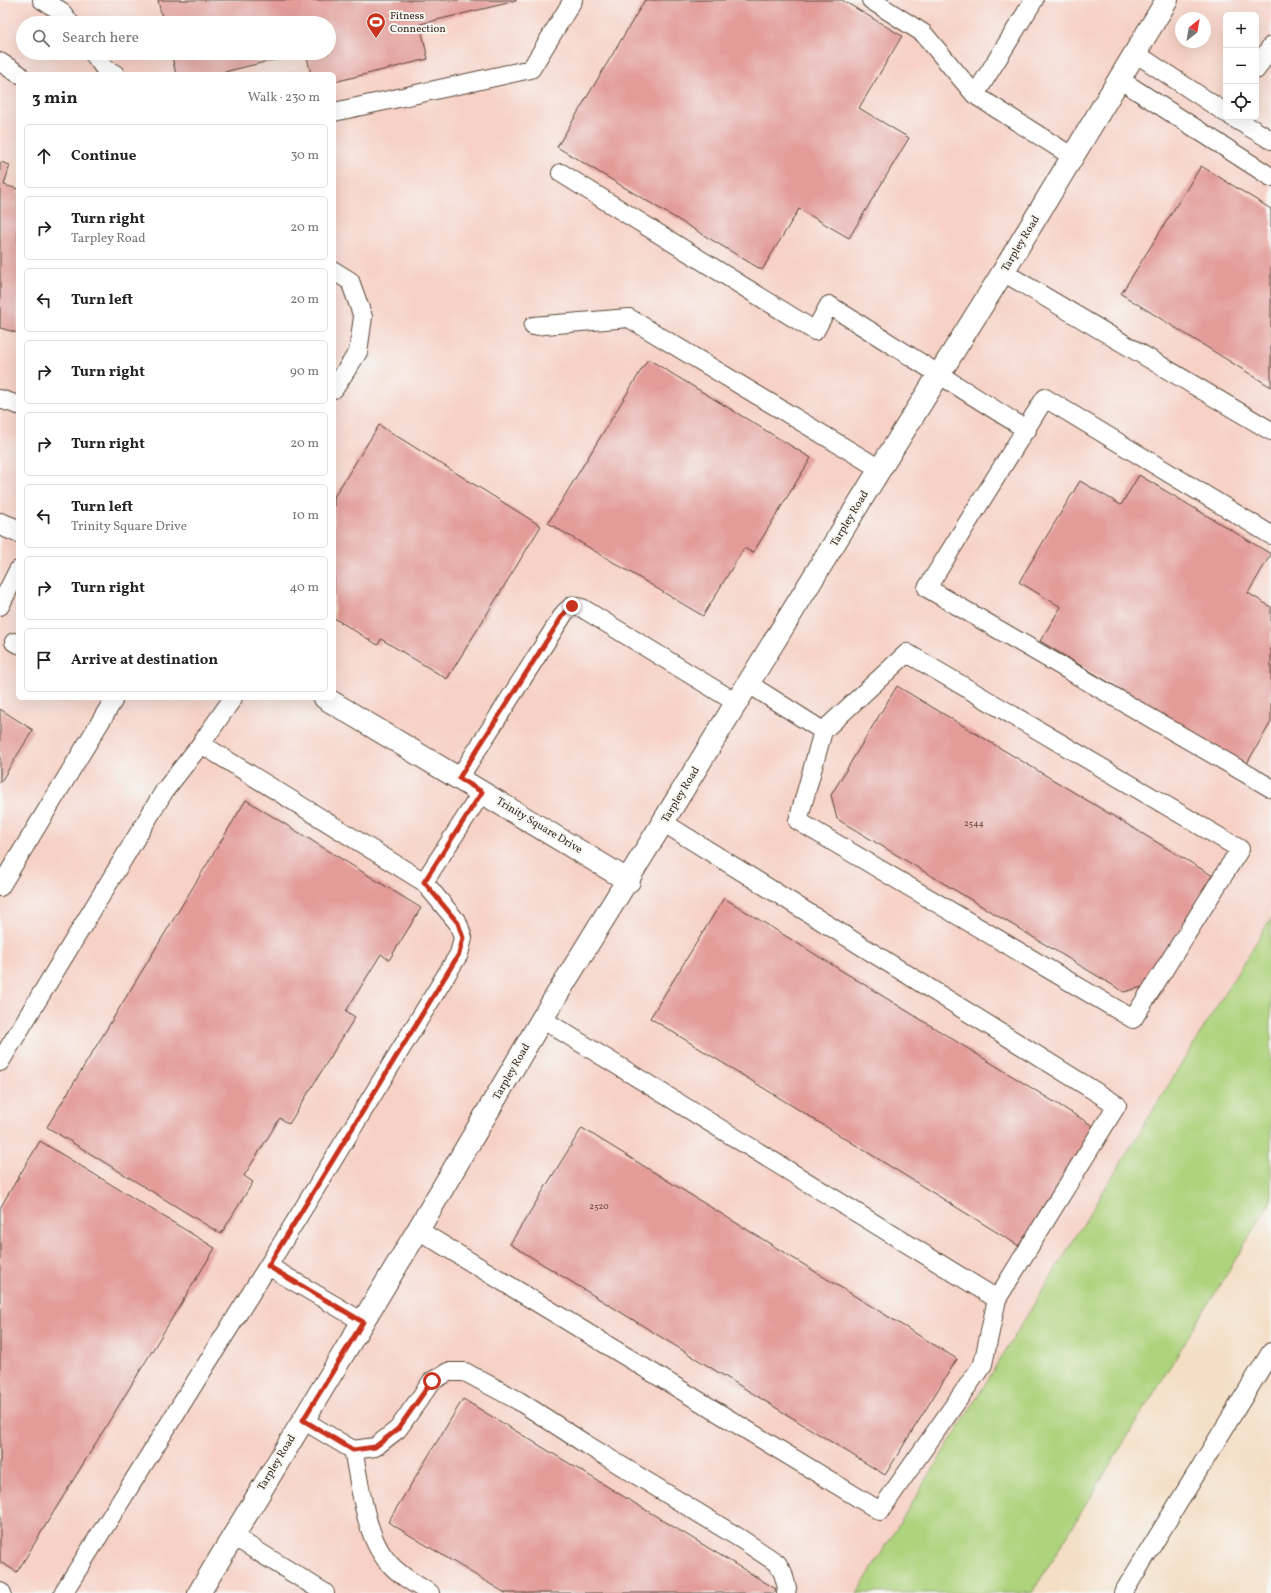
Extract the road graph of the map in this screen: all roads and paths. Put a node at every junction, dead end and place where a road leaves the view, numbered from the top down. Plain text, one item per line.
1 (42, 0) edge
2 (573, 0) edge
3 (871, 0) edge
4 (1034, 0) edge
5 (1167, 0) edge
6 (65, 16) edge
7 (1271, 46) edge
8 (1135, 53) junction
9 (98, 60) edge
10 (0, 62) edge
11 (1259, 65) edge
12 (16, 72) edge
13 (111, 72) edge
14 (1119, 79) junction
15 (975, 95) junction
16 (1223, 111) edge
17 (336, 112) edge
18 (1237, 120) edge
19 (1271, 140) edge
20 (1073, 157) junction
21 (562, 173) dead end
22 (1271, 177) edge
23 (336, 272) edge
24 (1003, 272) junction
25 (533, 326) dead end
26 (939, 375) junction
27 (336, 386) edge
28 (0, 399) edge
29 (16, 404) edge
30 (1026, 430) junction
31 (1271, 431) edge
32 (880, 469) junction
33 (0, 524) edge
34 (16, 530) edge
35 (1271, 535) edge
36 (16, 574) edge
37 (0, 606) edge
38 (749, 684) junction
39 (111, 700) edge
40 (232, 700) edge
41 (328, 700) edge
42 (737, 703) junction
43 (823, 731) junction
44 (201, 744) junction
45 (459, 778) junction
46 (1271, 788) edge
47 (482, 792) junction
48 (664, 823) junction
49 (629, 880) junction
50 (424, 882) junction
51 (0, 887) edge
52 (542, 1019) junction
53 (0, 1062) edge
54 (418, 1230) junction
55 (268, 1266) junction
56 (997, 1299) junction
57 (363, 1322) junction
58 (1271, 1352) edge
59 (303, 1420) junction
60 (353, 1450) junction
61 (233, 1536) junction
62 (63, 1593) edge
63 (199, 1593) edge
64 (325, 1593) edge
65 (430, 1593) edge
66 (786, 1593) edge
67 (1124, 1593) edge

1 - 6 lane
2 - 17 lane
3 - 15 lane
4 - 15 lane
5 - 8 street, Tarpley Road
7 - 11 lane
8 - 14 street, Tarpley Road
8 - 16 lane
9 - 13 lane
10 - 12 lane
14 - 20 street, Tarpley Road
14 - 22 lane
15 - 20 lane
18 - 19 lane
20 - 24 street, Tarpley Road
21 - 26 lane
23 - 27 lane
24 - 26 street, Tarpley Road
24 - 31 lane
25 - 32 lane
26 - 30 lane
26 - 32 street, Tarpley Road
28 - 29 lane
30 - 35 lane
30 - 46 lane
32 - 38 street, Tarpley Road
33 - 34 street
36 - 37 lane
38 - 42 street, Tarpley Road
38 - 43 lane
39 - 51 lane
40 - 44 lane
41 - 45 street, Trinity Square Drive
42 - 45 lane
42 - 48 street, Tarpley Road
43 - 43 lane
44 - 50 lane
44 - 53 lane
45 - 47 street, Trinity Square Drive
47 - 49 street, Trinity Square Drive
47 - 50 lane
48 - 49 street, Tarpley Road
48 - 56 lane
49 - 52 street, Tarpley Road
50 - 55 lane
52 - 54 street, Tarpley Road
52 - 56 lane
54 - 56 lane
54 - 57 street, Tarpley Road
55 - 57 lane
55 - 62 lane
57 - 59 street, Tarpley Road
58 - 67 lane
59 - 60 lane
59 - 61 street, Tarpley Road
60 - 65 lane
60 - 66 lane
61 - 63 street, Tarpley Road
61 - 64 lane

